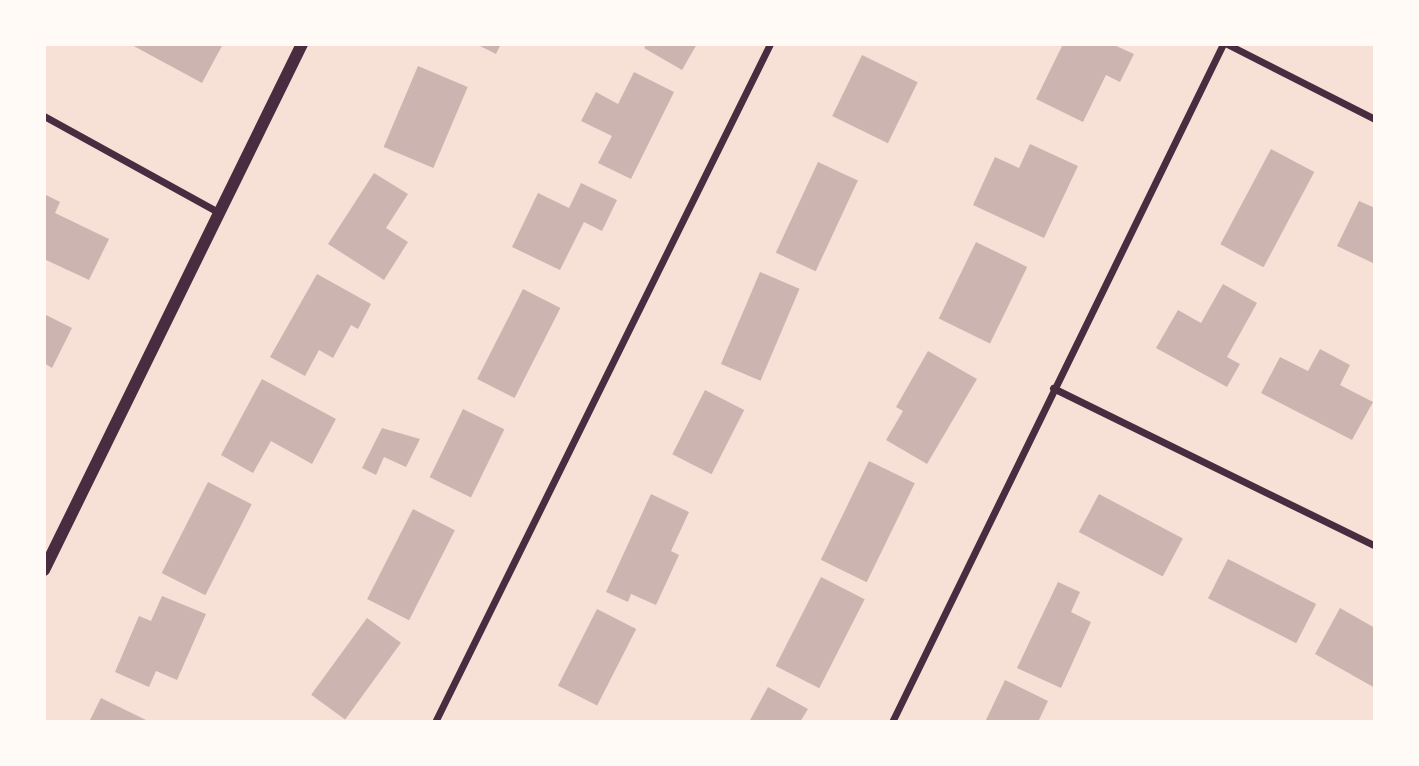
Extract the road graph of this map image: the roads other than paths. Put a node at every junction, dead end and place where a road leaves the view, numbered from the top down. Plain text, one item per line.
1 (302, 44) edge
2 (770, 44) edge
3 (1225, 44) edge
4 (44, 116) edge
5 (1375, 119) edge
6 (218, 212) junction
7 (1052, 388) junction
8 (1375, 546) edge
9 (44, 570) edge
10 (435, 722) edge
11 (892, 722) edge

1 - 6 street
2 - 10 street
3 - 5 street
3 - 7 street
4 - 6 street
6 - 9 street
7 - 8 street
7 - 11 street

